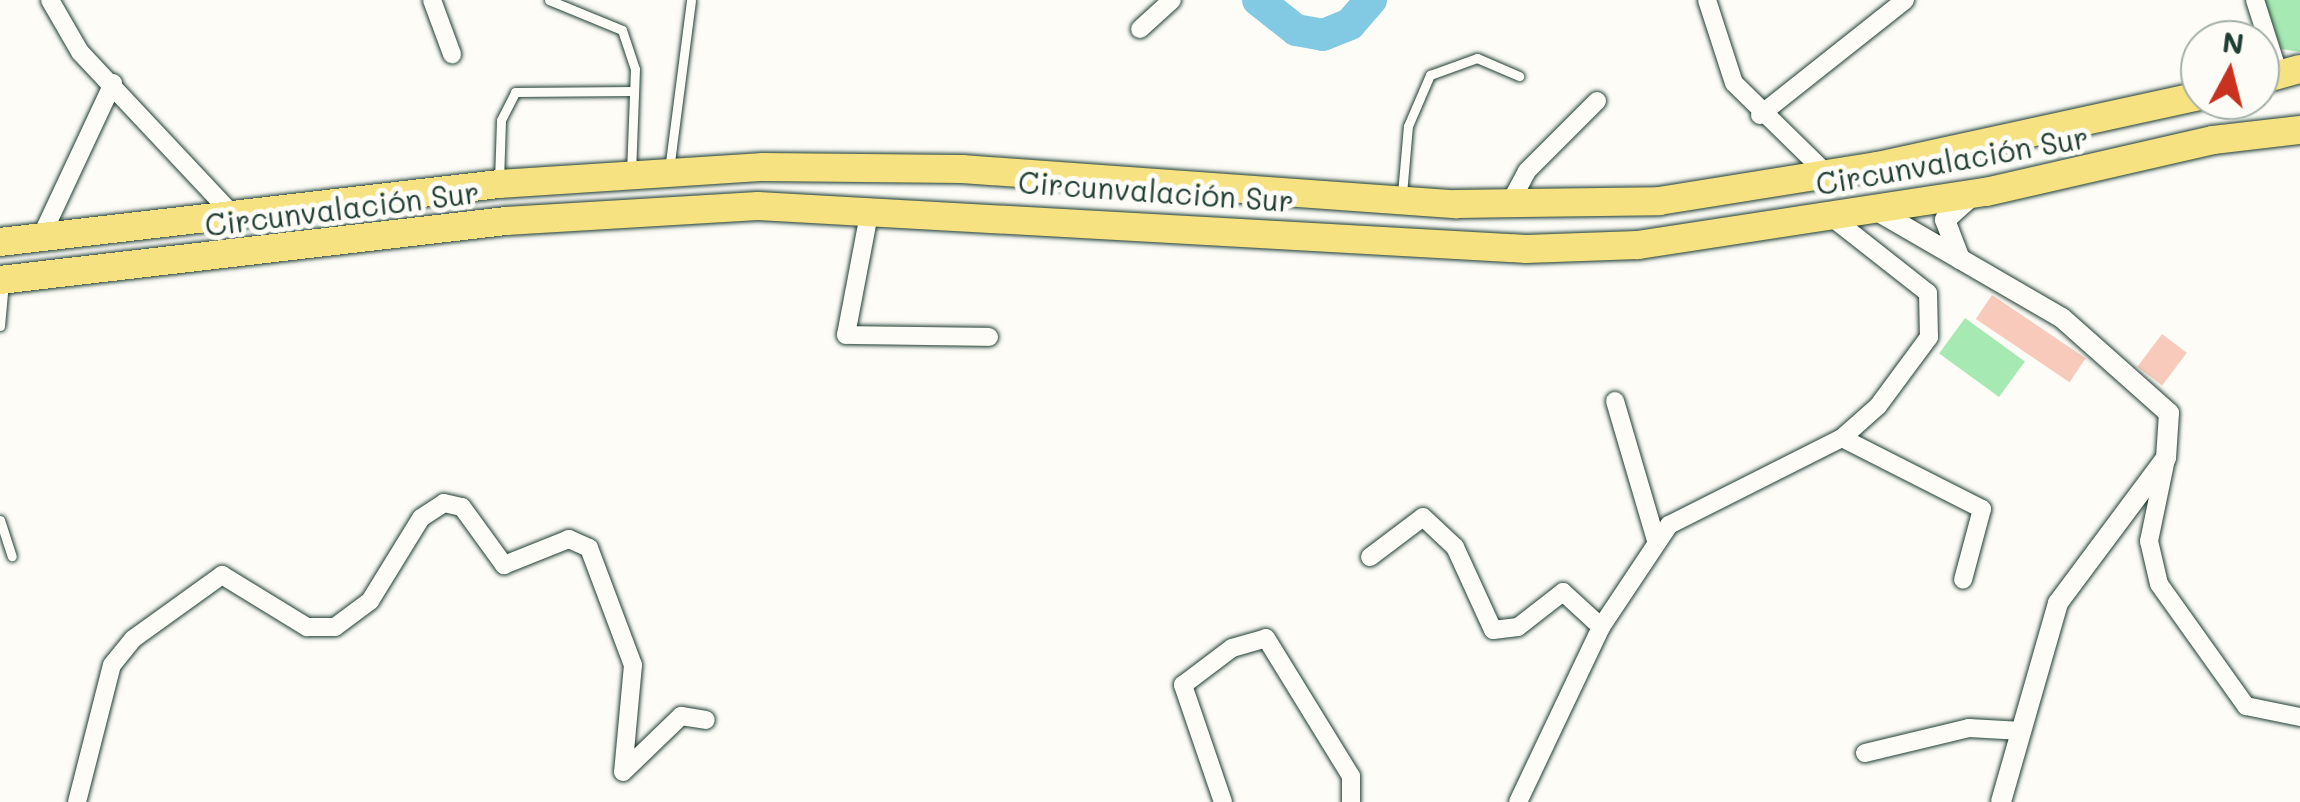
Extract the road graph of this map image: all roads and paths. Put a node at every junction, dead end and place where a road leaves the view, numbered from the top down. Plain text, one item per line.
1 (50, 0) edge
2 (432, 0) edge
3 (549, 0) edge
4 (692, 0) edge
5 (1172, 0) edge
6 (1707, 0) edge
7 (1904, 0) edge
8 (1140, 29) dead end
9 (452, 54) dead end
10 (1519, 76) dead end
11 (113, 83) junction
12 (634, 91) junction
13 (2180, 100) edge
14 (1597, 102) dead end
15 (1760, 115) junction
16 (2300, 130) edge
17 (669, 173) junction
18 (631, 175) junction
19 (1828, 176) junction
20 (499, 184) junction
21 (1986, 192) junction
22 (1401, 202) junction
23 (1510, 204) junction
24 (870, 208) junction
25 (1874, 209) junction
26 (231, 213) junction
27 (1829, 215) junction
28 (41, 237) junction
29 (0, 242) edge
30 (1961, 260) junction
31 (2, 280) edge
32 (0, 326) edge
33 (989, 337) dead end
34 (1615, 400) dead end
35 (1842, 438) junction
36 (2166, 458) junction
37 (0, 520) edge
38 (1656, 540) junction
39 (12, 556) dead end
40 (1370, 557) dead end
41 (1963, 580) dead end
42 (1600, 627) junction
43 (2300, 717) edge
44 (706, 720) dead end
45 (2022, 731) junction
46 (1866, 753) dead end
47 (76, 802) edge
48 (1223, 802) edge
49 (1351, 802) edge
50 (1518, 802) edge
51 (2000, 802) edge

1 - 11 street
2 - 9 street
3 - 12 lane
4 - 17 lane
5 - 8 street
6 - 15 street
7 - 15 street
10 - 22 lane
11 - 26 street
11 - 28 street
12 - 18 lane
12 - 20 lane
13 - 19 highway, Circunvalación Sur
14 - 23 street
15 - 19 street
16 - 21 highway, Circunvalación Sur
17 - 18 highway, Circunvalación Sur
17 - 22 highway, Circunvalación Sur
18 - 20 highway, Circunvalación Sur
19 - 23 highway, Circunvalación Sur
20 - 26 highway, Circunvalación Sur
21 - 25 highway, Circunvalación Sur
21 - 30 street
22 - 23 highway, Circunvalación Sur
24 - 27 highway, Circunvalación Sur
24 - 31 highway, Circunvalación Sur
24 - 33 street
25 - 27 highway, Circunvalación Sur
25 - 30 street
26 - 28 highway, Circunvalación Sur
27 - 35 street
28 - 29 highway, Circunvalación Sur
30 - 36 street
31 - 32 lane
34 - 38 street
35 - 38 street
35 - 41 street
36 - 43 street
36 - 45 street
37 - 39 lane
38 - 42 street
40 - 42 street
42 - 50 street
44 - 47 street
45 - 46 street
45 - 51 street
48 - 49 street

